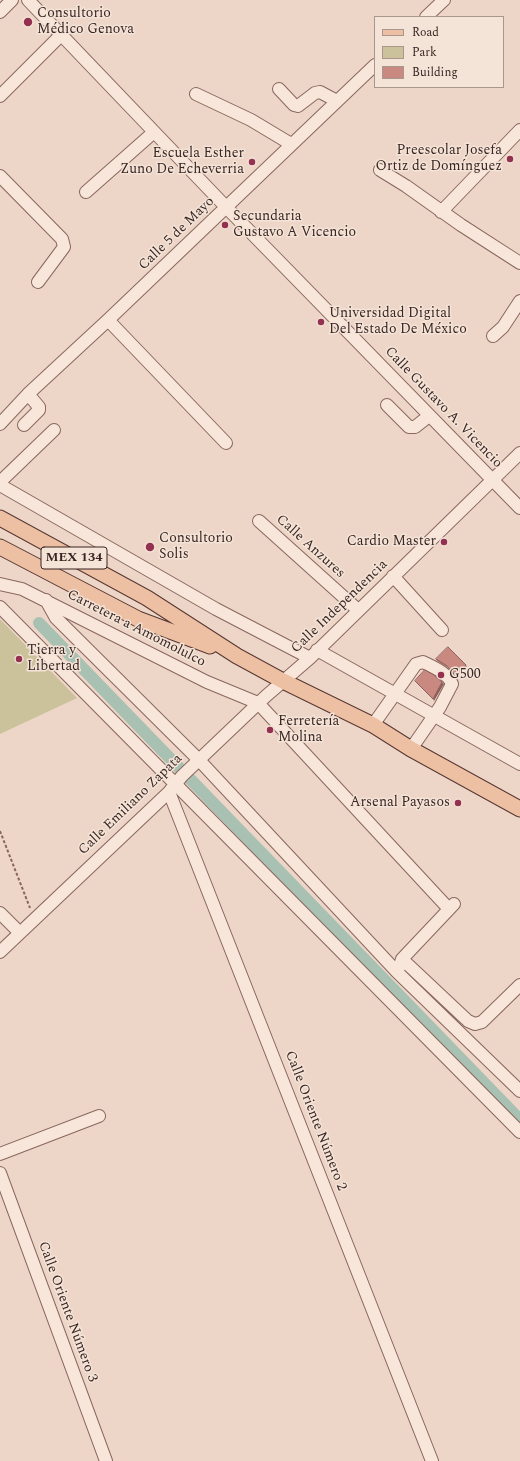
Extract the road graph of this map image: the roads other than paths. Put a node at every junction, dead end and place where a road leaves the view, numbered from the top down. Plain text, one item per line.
1 (12, 0) edge
2 (28, 0) edge
3 (444, 0) edge
4 (0, 12) edge
5 (427, 16) edge
6 (61, 35) junction
7 (374, 66) edge
8 (279, 89) dead end
9 (196, 94) dead end
10 (0, 96) edge
11 (337, 101) junction
12 (520, 130) edge
13 (154, 132) junction
14 (291, 144) junction
15 (380, 170) dead end
16 (0, 176) edge
17 (86, 192) dead end
18 (226, 207) junction
19 (441, 212) junction
20 (520, 263) edge
21 (38, 282) dead end
22 (520, 301) edge
23 (108, 320) junction
24 (493, 336) dead end
25 (28, 394) junction
26 (387, 405) dead end
27 (429, 416) junction
28 (0, 424) edge
29 (24, 425) dead end
30 (54, 430) dead end
31 (226, 443) dead end
32 (520, 453) edge
33 (492, 480) junction
34 (0, 482) edge
35 (0, 485) edge
36 (520, 508) edge
37 (0, 518) edge
38 (259, 521) dead end
39 (0, 547) edge
40 (394, 576) junction
41 (0, 584) edge
42 (46, 600) junction
43 (0, 607) edge
44 (358, 610) junction
45 (442, 630) dead end
46 (313, 654) junction
47 (237, 656) junction
48 (283, 681) junction
49 (395, 694) junction
50 (258, 704) junction
51 (434, 715) junction
52 (373, 725) junction
53 (411, 749) junction
54 (199, 760) junction
55 (520, 764) edge
56 (179, 780) junction
57 (520, 810) edge
58 (0, 912) edge
59 (20, 933) junction
60 (0, 952) edge
61 (402, 959) junction
62 (397, 972) junction
63 (520, 985) edge
64 (520, 1091) edge
65 (99, 1116) dead end
66 (520, 1132) edge
67 (0, 1154) edge
68 (0, 1173) edge
69 (106, 1461) edge
70 (432, 1461) edge

1 - 4 street
2 - 6 street, Calle Gustavo A. Vicencio
3 - 5 street
6 - 10 street
6 - 13 street, Calle Gustavo A. Vicencio
7 - 11 street, Calle 5 de Mayo
8 - 11 street
9 - 14 street
11 - 14 street, Calle 5 de Mayo
12 - 19 street
13 - 17 street
13 - 18 street, Calle Gustavo A. Vicencio
14 - 18 street, Calle 5 de Mayo
15 - 19 street
16 - 21 street
18 - 23 street, Calle 5 de Mayo
18 - 27 street, Calle Gustavo A. Vicencio
19 - 20 street
22 - 24 street
23 - 25 street, Calle 5 de Mayo
23 - 31 street
25 - 28 street, Calle 5 de Mayo
25 - 29 street
26 - 27 street
27 - 33 street, Calle Gustavo A. Vicencio
30 - 34 street
32 - 33 street, Calle Independencia
33 - 36 street, Calle Gustavo A. Vicencio
33 - 40 street, Calle Independencia
35 - 46 street
37 - 47 main road, MEX 134
38 - 44 street, Calle Anzures
39 - 47 main road, MEX 134
40 - 44 street, Calle Independencia
40 - 45 street
41 - 42 street, Carretera a Amomolulco
42 - 50 street, Carretera a Amomolulco
42 - 54 street
43 - 56 street
44 - 46 street, Calle Independencia
46 - 48 street, Calle Independencia
46 - 49 street
47 - 48 main road, MEX 134
48 - 50 street, Calle Emiliano Zapata
48 - 52 main road, MEX 134
49 - 51 street
49 - 51 street
49 - 52 street
50 - 54 street, Calle Emiliano Zapata
50 - 61 street
51 - 53 street
51 - 55 street
52 - 53 main road, MEX 134
53 - 57 main road, MEX 134
54 - 56 street, Calle Emiliano Zapata
54 - 62 street
56 - 59 street, Calle Emiliano Zapata
56 - 66 street
56 - 70 street, Calle Oriente Número 2
58 - 59 street
59 - 60 street, Calle Emiliano Zapata
61 - 62 street
61 - 63 street
62 - 64 street
65 - 67 street
68 - 69 street, Calle Oriente Número 3

